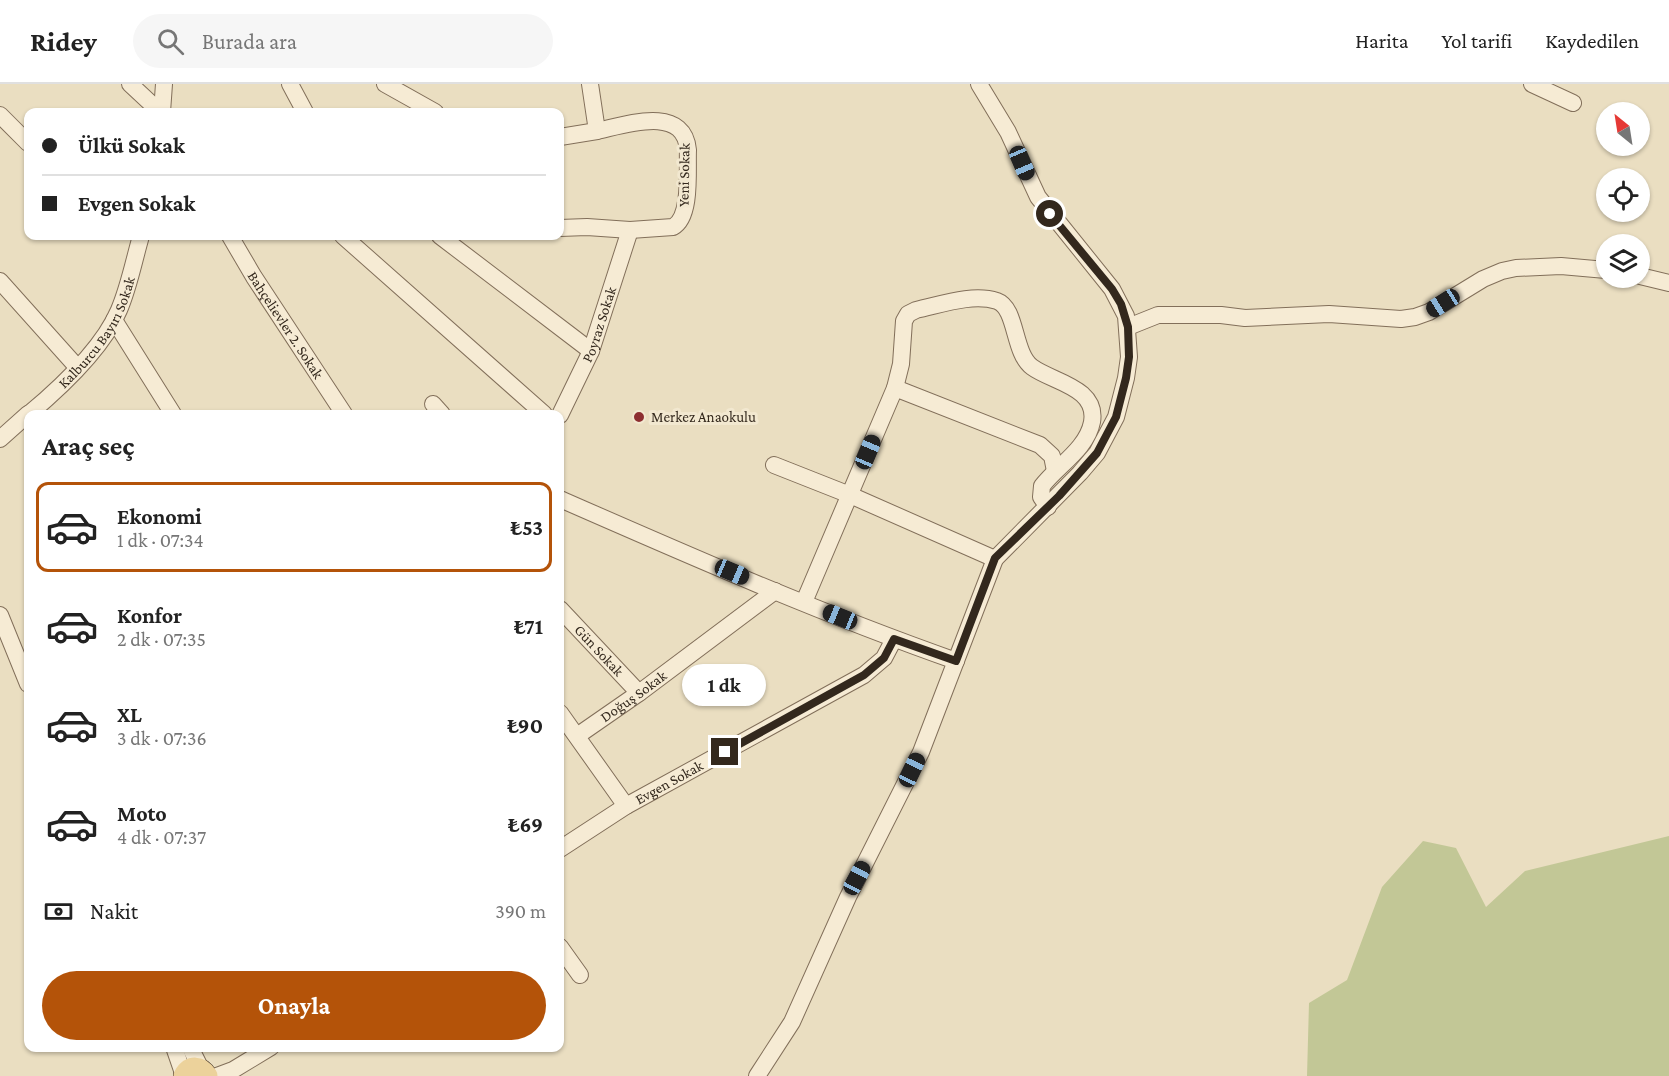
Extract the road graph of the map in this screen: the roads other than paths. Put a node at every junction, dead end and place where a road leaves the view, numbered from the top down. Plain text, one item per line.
1 (130, 84) edge
2 (164, 84) edge
3 (290, 84) edge
4 (385, 84) edge
5 (590, 84) edge
6 (979, 84) edge
7 (1533, 84) edge
8 (1573, 103) dead end
9 (157, 108) edge
10 (161, 108) edge
11 (303, 108) edge
12 (428, 108) edge
13 (0, 115) edge
14 (597, 131) junction
15 (564, 136) edge
16 (24, 139) edge
17 (564, 228) edge
18 (630, 230) junction
19 (136, 240) edge
20 (233, 240) edge
21 (348, 240) edge
22 (445, 240) edge
23 (1596, 269) edge
24 (1650, 278) edge
25 (0, 281) edge
26 (1669, 283) edge
27 (114, 320) junction
28 (1128, 327) junction
29 (591, 351) junction
30 (77, 367) junction
31 (895, 388) junction
32 (38, 410) edge
33 (170, 410) edge
34 (341, 410) edge
35 (539, 410) edge
36 (563, 410) edge
37 (24, 421) edge
38 (0, 439) edge
39 (774, 465) dead end
40 (1055, 471) junction
41 (849, 495) junction
42 (564, 501) edge
43 (1048, 507) junction
44 (995, 558) junction
45 (775, 591) junction
46 (804, 602) junction
47 (564, 613) edge
48 (0, 615) edge
49 (894, 639) junction
50 (956, 661) junction
51 (24, 674) edge
52 (639, 693) junction
53 (564, 718) edge
54 (577, 736) junction
55 (626, 806) junction
56 (564, 846) edge
57 (564, 953) edge
58 (580, 975) dead end
59 (179, 1052) edge
60 (192, 1052) edge
61 (262, 1052) edge
62 (199, 1074) edge
63 (757, 1076) edge

1 - 9 street
2 - 10 street
3 - 11 street
4 - 12 street
5 - 14 street
6 - 28 street
7 - 8 street
13 - 16 street
14 - 15 street, Yeni Sokak
14 - 18 street, Yeni Sokak
17 - 18 street
18 - 29 street, Poyraz Sokak
19 - 27 street, Kalburcu Bayırı Sokak
20 - 34 street, Bahçelievler 2. Sokak
21 - 35 street
22 - 29 street
23 - 28 street
24 - 26 street
25 - 30 street
27 - 30 street, Kalburcu Bayırı Sokak
27 - 33 street
28 - 43 street
29 - 36 street, Poyraz Sokak
30 - 32 street, Kalburcu Bayırı Sokak
31 - 40 street
31 - 40 street
31 - 41 street
37 - 38 street, Kalburcu Bayırı Sokak
39 - 41 street
40 - 43 street
41 - 44 street
41 - 46 street
42 - 45 street
43 - 44 street
44 - 50 street
45 - 46 street
45 - 52 street, Doğuş Sokak
46 - 49 street
47 - 52 street, Gün Sokak
48 - 51 street
49 - 50 street
49 - 55 street, Evgen Sokak
50 - 63 street
52 - 54 street, Doğuş Sokak
53 - 54 street
54 - 55 street
55 - 56 street, Evgen Sokak
57 - 58 street
59 - 62 street
60 - 62 street
61 - 62 street

